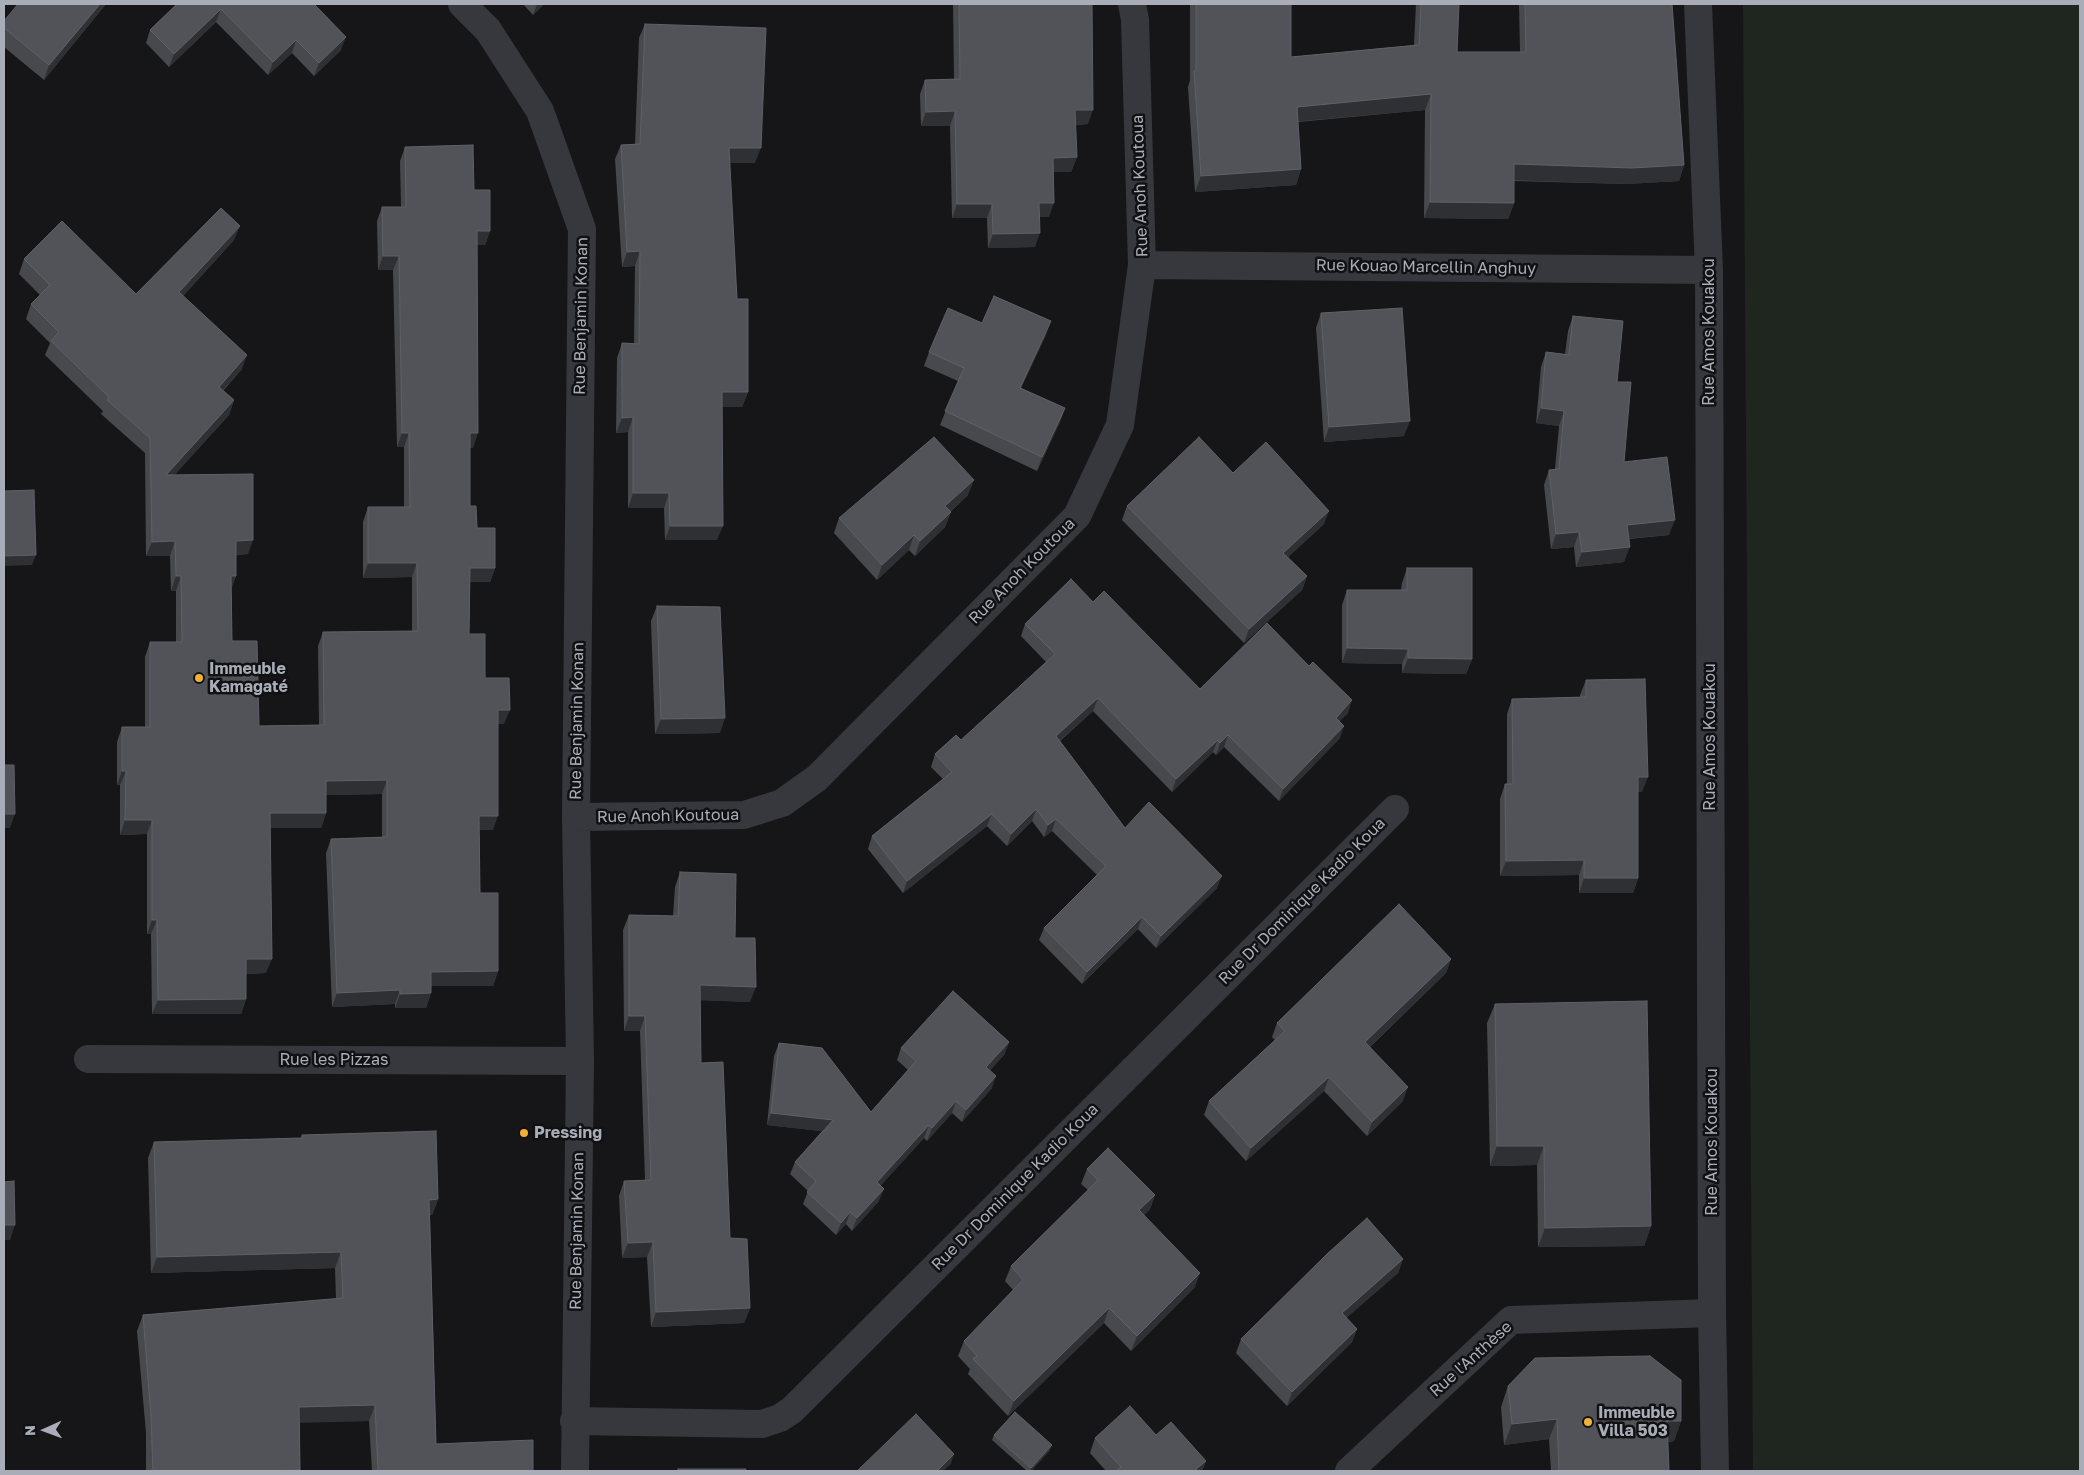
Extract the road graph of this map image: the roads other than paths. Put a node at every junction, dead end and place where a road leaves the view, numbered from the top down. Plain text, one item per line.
1 (462, 4) edge
2 (1132, 4) edge
3 (1698, 4) edge
4 (1142, 265) junction
5 (1709, 270) junction
6 (1395, 808) dead end
7 (576, 817) junction
8 (88, 1059) dead end
9 (580, 1060) junction
10 (1712, 1313) junction
11 (574, 1421) junction
12 (575, 1471) edge
13 (1349, 1471) edge
14 (1715, 1471) edge

1 - 7 street, Rue Benjamin Konan
2 - 4 street, Rue Anoh Koutoua
3 - 5 street, Rue Amos Kouakou
4 - 5 street, Rue Kouao Marcellin Anghuy
4 - 7 street, Rue Anoh Koutoua
5 - 10 street, Rue Amos Kouakou
6 - 11 street, Rue Dr Dominique Kadio Koua
7 - 9 street, Rue Benjamin Konan
8 - 9 street, Rue les Pizzas
9 - 11 street, Rue Benjamin Konan
10 - 13 street, Rue l'Anthèse
10 - 14 street, Rue Amos Kouakou
11 - 12 street, Rue Benjamin Konan

